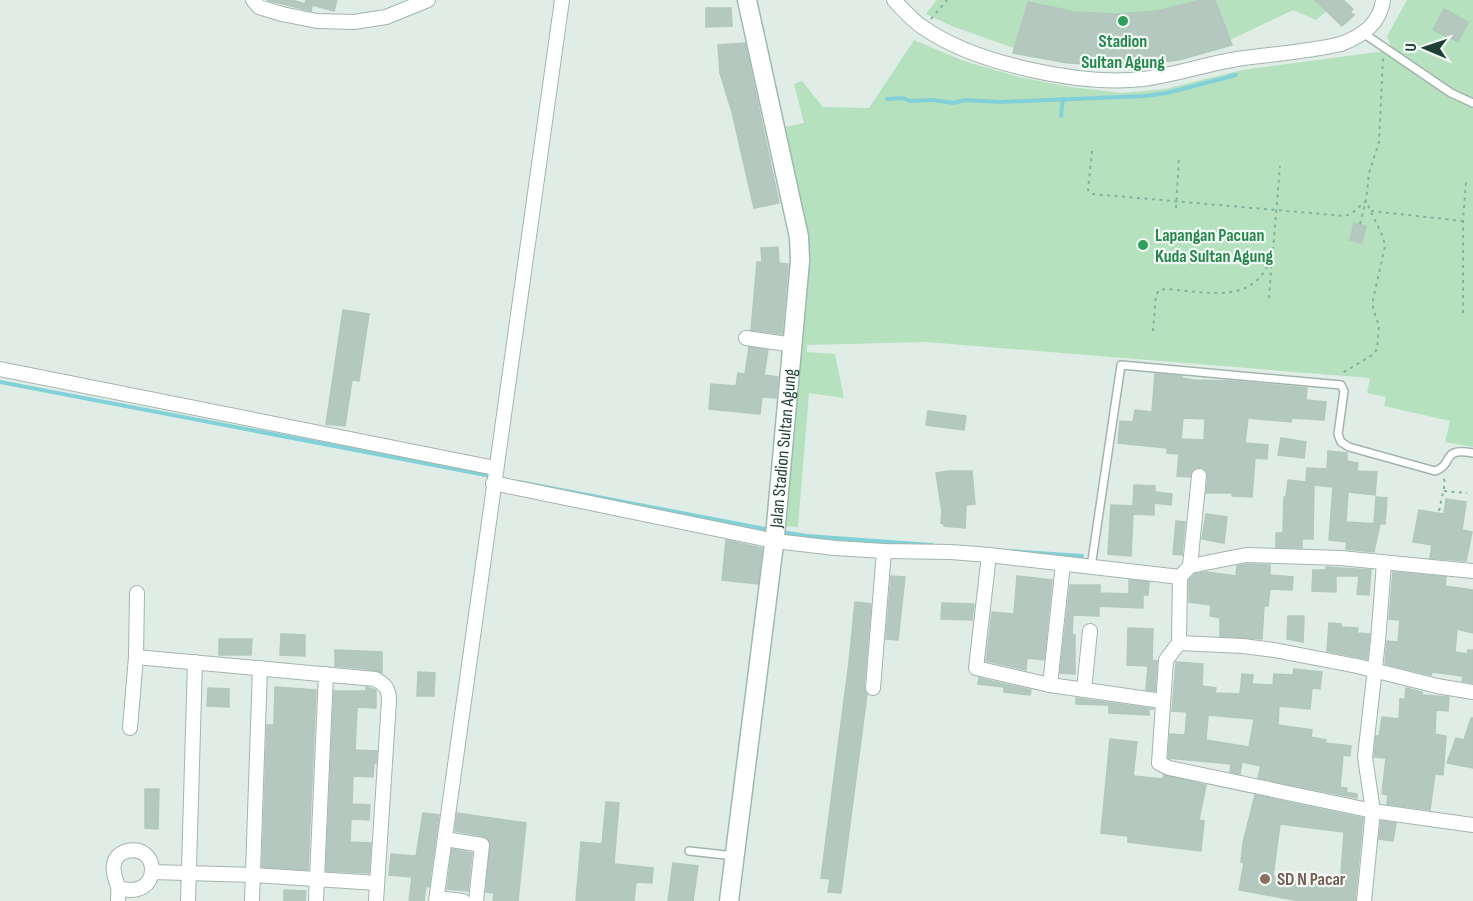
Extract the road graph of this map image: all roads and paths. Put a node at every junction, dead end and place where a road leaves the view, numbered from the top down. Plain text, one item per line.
1 (253, 0) edge
2 (428, 0) edge
3 (562, 0) edge
4 (747, 0) edge
5 (894, 0) edge
6 (947, 0) edge
7 (1383, 0) edge
8 (408, 4) edge
9 (923, 28) junction
10 (1363, 33) junction
11 (1383, 46) junction
12 (1473, 103) edge
13 (1092, 151) dead end
14 (1179, 158) dead end
15 (1280, 166) dead end
16 (1466, 181) dead end
17 (1177, 201) junction
18 (1366, 201) junction
19 (1176, 208) dead end
20 (1277, 209) junction
21 (1371, 211) junction
22 (1463, 221) junction
23 (1360, 224) dead end
24 (1273, 251) junction
25 (1269, 298) dead end
26 (1463, 313) dead end
27 (1154, 331) dead end
28 (746, 338) dead end
29 (794, 345) junction
30 (0, 369) edge
31 (1341, 385) junction
32 (1473, 453) edge
33 (1438, 470) junction
34 (494, 476) junction
35 (1199, 476) dead end
36 (1444, 490) junction
37 (1467, 493) dead end
38 (1439, 511) dead end
39 (776, 534) junction
40 (884, 551) junction
41 (989, 555) junction
42 (1384, 563) junction
43 (1063, 564) junction
44 (1190, 566) junction
45 (1091, 567) junction
46 (1473, 571) edge
47 (1180, 578) junction
48 (137, 593) dead end
49 (1090, 631) dead end
50 (1179, 643) junction
51 (136, 657) junction
52 (195, 662) junction
53 (260, 668) junction
54 (1375, 672) junction
55 (326, 674) junction
56 (1050, 685) junction
57 (873, 688) dead end
58 (1084, 690) junction
59 (1473, 692) edge
60 (1162, 701) junction
61 (130, 728) dead end
62 (1373, 811) junction
63 (1473, 825) edge
64 (445, 839) junction
65 (689, 851) dead end
66 (735, 856) junction
67 (152, 872) junction
68 (190, 873) junction
69 (254, 875) junction
70 (316, 879) junction
71 (377, 883) junction
72 (118, 895) edge
73 (436, 899) edge
74 (188, 901) edge
75 (252, 901) edge
76 (316, 901) edge
77 (376, 901) edge
78 (463, 901) edge
79 (476, 901) edge
80 (729, 901) edge
81 (1364, 901) edge

1 - 8 street
2 - 8 street
3 - 34 street
4 - 29 main road, Jalan Stadion Sultan Agung
5 - 9 street
6 - 9 path
7 - 10 street
9 - 10 street
10 - 11 lane
11 - 12 lane
11 - 18 path
13 - 17 path
14 - 17 path
15 - 20 path
16 - 22 path
17 - 19 path
17 - 20 path
18 - 20 path
18 - 21 path
18 - 23 path
20 - 24 path
21 - 22 path
21 - 31 path
22 - 26 path
24 - 25 path
24 - 27 path
28 - 29 street
29 - 39 main road, Jalan Stadion Sultan Agung
30 - 34 street
31 - 33 lane
31 - 45 lane
32 - 33 lane
33 - 36 path
34 - 39 street
34 - 64 street
35 - 44 street
36 - 37 path
36 - 38 path
39 - 40 street
39 - 66 main road, Jalan Stadion Sultan Agung
40 - 41 street
40 - 57 street
41 - 43 street
41 - 56 street
42 - 44 street
42 - 46 street
42 - 54 street
43 - 45 street
43 - 56 street
44 - 47 street
45 - 47 street
47 - 50 street
48 - 51 street
49 - 58 street
50 - 54 street
50 - 60 street
51 - 52 street
51 - 61 street
52 - 53 street
52 - 68 street
53 - 55 street
53 - 69 street
54 - 59 street
54 - 62 street
55 - 70 street
55 - 71 street
56 - 58 street
58 - 60 street
60 - 62 street
62 - 63 street
62 - 81 street
64 - 73 street
64 - 79 street
65 - 66 lane
66 - 80 main road, Jalan Stadion Sultan Agung
67 - 68 street
67 - 72 street
67 - 72 street
68 - 69 street
68 - 74 street
69 - 70 street
69 - 75 street
70 - 71 street
70 - 76 street
71 - 77 street
73 - 78 street

